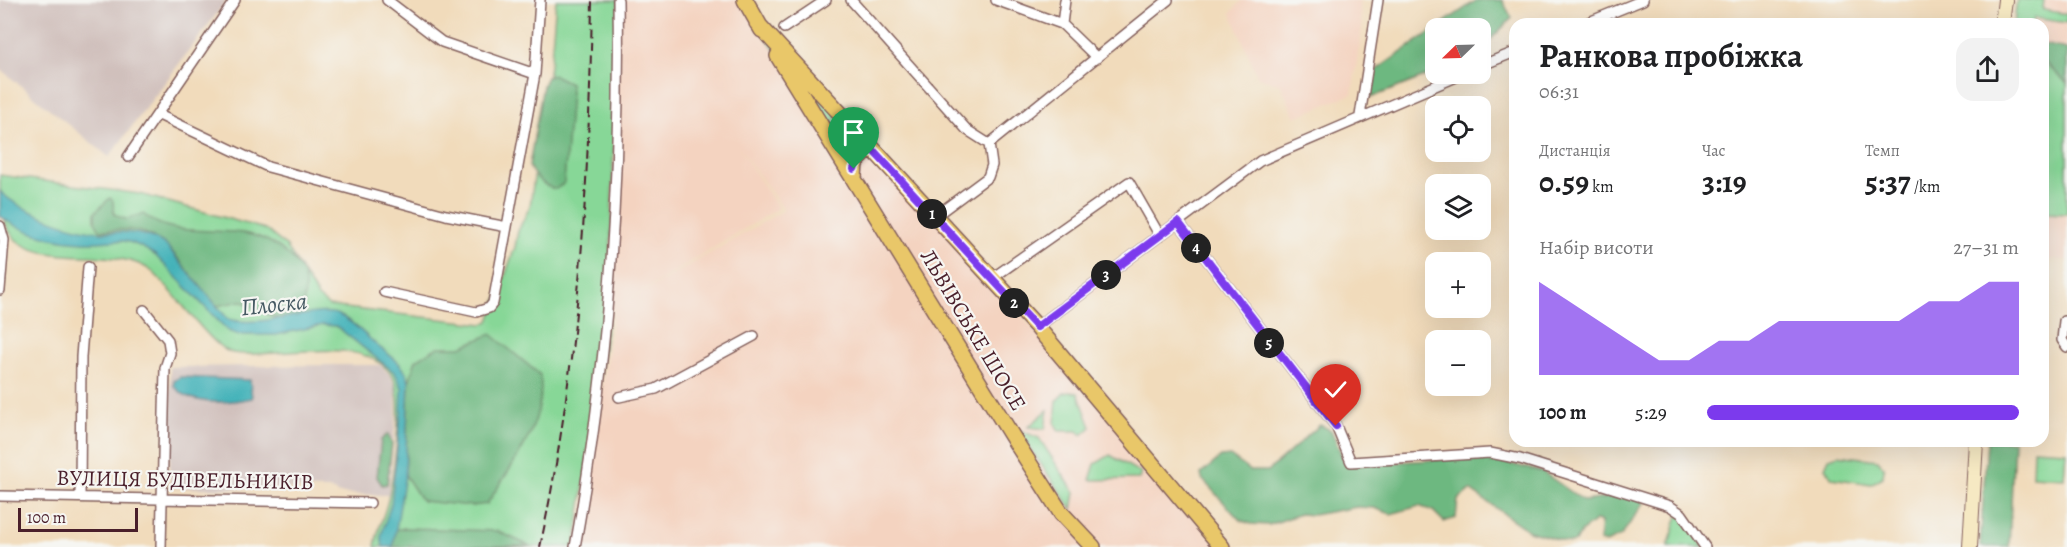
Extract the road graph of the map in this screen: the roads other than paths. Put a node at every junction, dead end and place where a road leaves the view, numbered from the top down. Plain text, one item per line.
1 (235, 0) edge
2 (387, 0) edge
3 (540, 0) edge
4 (618, 0) edge
5 (745, 0) edge
6 (826, 0) edge
7 (851, 0) edge
8 (996, 0) edge
9 (1065, 0) edge
10 (1168, 0) edge
11 (1378, 0) edge
12 (1643, 0) edge
13 (2005, 0) edge
14 (1599, 18) edge
15 (2003, 18) edge
16 (757, 22) junction
17 (1062, 24) junction
18 (784, 28) dead end
19 (1509, 54) edge
20 (1097, 58) junction
21 (1491, 62) edge
22 (536, 74) junction
23 (1438, 84) edge
24 (159, 115) junction
25 (1360, 116) junction
26 (989, 144) junction
27 (870, 147) junction
28 (128, 157) dead end
29 (854, 178) junction
30 (934, 217) junction
31 (1178, 222) junction
32 (0, 226) edge
33 (507, 226) junction
34 (1160, 236) junction
35 (88, 267) dead end
36 (991, 279) junction
37 (0, 290) edge
38 (384, 292) dead end
39 (144, 310) dead end
40 (2064, 321) dead end
41 (1037, 327) junction
42 (754, 336) dead end
43 (2067, 347) edge
44 (619, 397) dead end
45 (1976, 447) edge
46 (0, 496) edge
47 (80, 497) junction
48 (161, 498) junction
49 (370, 503) dead end
50 (161, 547) edge
51 (575, 547) edge
52 (1093, 547) edge
53 (1222, 547) edge
54 (1705, 547) edge
55 (1970, 547) edge

1 - 24 street
2 - 22 street
3 - 22 street
4 - 51 street
5 - 16 main road
6 - 18 street
7 - 26 street
8 - 17 street
9 - 17 street
10 - 20 street
11 - 25 street
12 - 14 street
13 - 15 street
16 - 27 main road, ЛЬВІВСЬКЕ ШОСЕ
16 - 29 main road, ЛЬВІВСЬКЕ ШОСЕ
17 - 20 street
19 - 21 street
20 - 26 street
22 - 33 street
23 - 25 street
24 - 28 street
24 - 33 street
25 - 31 street
26 - 30 street
27 - 29 main road
27 - 30 main road, ЛЬВІВСЬКЕ ШОСЕ
29 - 52 main road, ЛЬВІВСЬКЕ ШОСЕ
30 - 36 main road, ЛЬВІВСЬКЕ ШОСЕ
31 - 34 street
31 - 54 street
32 - 37 street
33 - 38 street
34 - 36 street
34 - 41 street
35 - 47 street
36 - 41 main road, ЛЬВІВСЬКЕ ШОСЕ
39 - 48 street
40 - 43 street
41 - 53 main road, ЛЬВІВСЬКЕ ШОСЕ
42 - 44 street
45 - 55 street
46 - 47 street, ВУЛИЦЯ БУДІВЕЛЬНИКІВ
47 - 48 street, ВУЛИЦЯ БУДІВЕЛЬНИКІВ
48 - 49 street, ВУЛИЦЯ БУДІВЕЛЬНИКІВ
48 - 50 street

